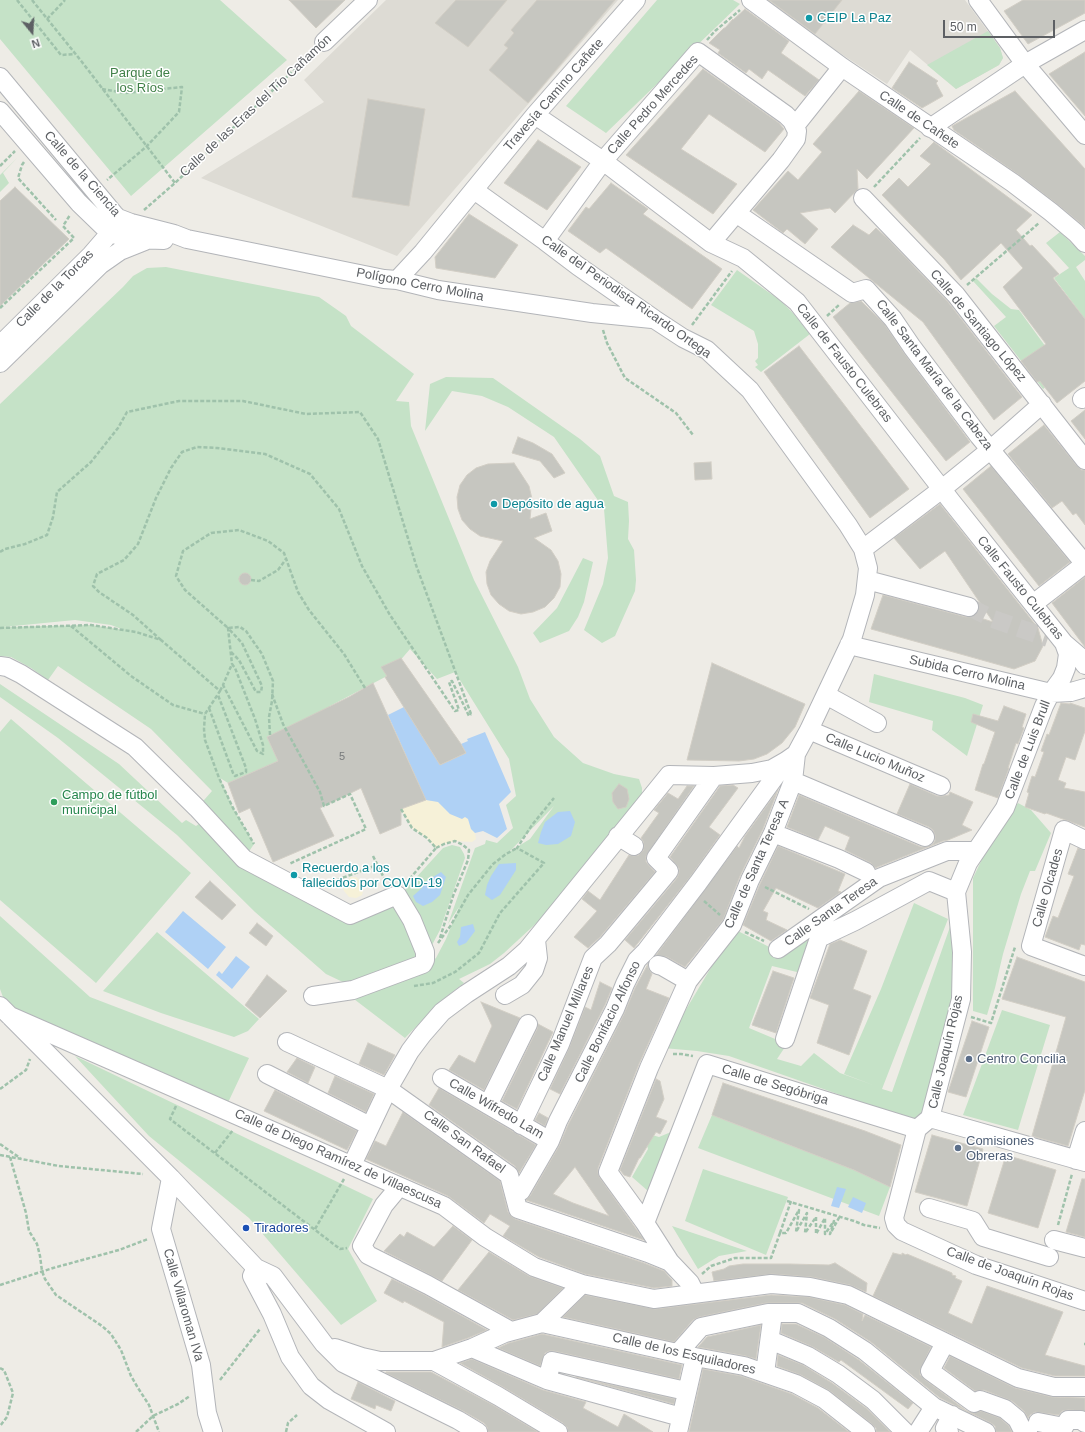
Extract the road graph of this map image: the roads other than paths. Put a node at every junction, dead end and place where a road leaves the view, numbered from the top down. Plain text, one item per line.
1 (368, 0) edge
2 (636, 0) edge
3 (978, 0) edge
4 (747, 3) edge
5 (1085, 30) edge
6 (324, 42) road end
7 (1025, 64) junction
8 (842, 67) junction
9 (0, 77) edge
10 (0, 111) edge
11 (535, 115) junction
12 (795, 126) junction
13 (930, 128) junction
14 (1085, 135) edge
15 (603, 161) junction
16 (474, 190) junction
17 (863, 198) road end
18 (736, 213) junction
19 (123, 224) junction
20 (186, 239) junction
21 (155, 240) junction
22 (545, 241) junction
23 (711, 243) junction
24 (1085, 243) edge
25 (105, 261) junction
26 (397, 280) junction
27 (654, 319) junction
28 (0, 345) edge
29 (0, 364) edge
30 (1042, 404) junction
31 (990, 450) junction
32 (1085, 460) edge
33 (942, 489) junction
34 (863, 549) junction
35 (1085, 564) edge
36 (867, 580) junction
37 (1033, 604) junction
38 (968, 607) tunnel mouth
39 (1056, 639) junction
40 (849, 645) junction
41 (1085, 665) edge
42 (0, 666) edge
43 (1085, 688) edge
44 (1051, 692) junction
45 (826, 695) junction
46 (877, 723) dead end
47 (809, 730) junction
48 (791, 758) junction
49 (714, 776) junction
50 (793, 780) junction
51 (941, 786) dead end
52 (1005, 808) joint
53 (773, 833) junction
54 (618, 836) junction
55 (925, 837) dead end
56 (1085, 840) edge
57 (634, 846) dead end
58 (976, 851) junction
59 (866, 872) dead end
60 (956, 892) junction
61 (536, 940) junction
62 (778, 949) dead end
63 (658, 965) dead end
64 (1085, 966) edge
65 (688, 981) junction
66 (505, 995) dead end
67 (313, 996) dead end
68 (5, 1011) edge
69 (528, 1024) dead end
70 (785, 1039) dead end
71 (287, 1042) dead end
72 (267, 1074) dead end
73 (442, 1078) dead end
74 (388, 1089) junction
75 (488, 1105) junction
76 (924, 1123) junction
77 (521, 1125) junction
78 (370, 1126) junction
79 (1085, 1131) edge
80 (550, 1141) junction
81 (1081, 1161) edge
82 (352, 1165) junction
83 (171, 1178) junction
84 (399, 1187) junction
85 (515, 1196) junction
86 (929, 1208) dead end
87 (645, 1223) junction
88 (1085, 1248) edge
89 (670, 1262) junction
90 (256, 1268) junction
91 (582, 1284) junction
92 (695, 1293) junction
93 (1085, 1301) edge
94 (773, 1313) junction
95 (542, 1323) junction
96 (511, 1331) junction
97 (770, 1340) junction
98 (946, 1343) junction
99 (324, 1344) junction
100 (472, 1348) junction
101 (687, 1355) junction
102 (434, 1361) junction
103 (930, 1371) junction
104 (765, 1373) junction
105 (547, 1380) junction
106 (1085, 1387) edge
107 (686, 1391) junction
108 (945, 1416) edge
109 (1085, 1423) edge
110 (679, 1425) edge
111 (1033, 1427) edge
112 (213, 1432) edge
113 (386, 1432) edge
114 (478, 1432) edge
115 (558, 1432) edge
116 (866, 1432) edge
117 (905, 1432) edge
118 (918, 1432) edge
119 (986, 1432) edge

1 - 6 street, Calle de las Eras del Tío Cañamón
2 - 11 street, Travesía Camino Cañete
3 - 7 street
4 - 8 street, Calle de Cañete
5 - 7 street
7 - 13 street
7 - 14 street
8 - 12 street
8 - 13 street, Calle de Cañete
9 - 19 street, Calle de la Ciencia
10 - 19 street, Calle de la Ciencia
11 - 15 street, Calle de Fausto Culebras
11 - 16 street, Travesía Camino Cañete
12 - 15 street, Calle Pedro Mercedes
12 - 18 street
13 - 24 street, Calle de Cañete
15 - 22 street, Calle Pedro Mercedes
15 - 23 street, Calle de Fausto Culebras
16 - 22 street, Calle del Periodista Ricardo Ortega
16 - 26 street, Travesía Camino Cañete
17 - 30 street, Calle de Santiago López
18 - 23 street
18 - 31 street, Calle Santa María de la Cabeza
19 - 20 street, Calle de la Ciencia
19 - 21 street
19 - 25 street
19 - 28 street, Calle de la Torcas
20 - 21 street
20 - 26 street, Polígono Cerro Molina
21 - 25 street
22 - 27 street, Calle del Periodista Ricardo Ortega
23 - 33 street, Calle de Fausto Culebras
25 - 29 street
26 - 27 street, Polígono Cerro Molina
27 - 34 street, Calle del Periodista Ricardo Ortega
30 - 31 street
30 - 32 street, Calle de Santiago López
31 - 33 street
31 - 35 street, Calle Santa María de la Cabeza
33 - 34 street
33 - 37 street, Calle Fausto Culebras
34 - 36 street, Calle del Periodista Ricardo Ortega
35 - 37 street
36 - 38 street
36 - 40 street, Calle del Periodista Ricardo Ortega
37 - 39 street, Calle Fausto Culebras
39 - 41 street
39 - 44 street, Calle Fausto Culebras
40 - 44 street, Subida Cerro Molina
40 - 45 street, Calle de Santa Teresa A
42 - 67 street
43 - 44 street, Subida Cerro Molina
44 - 52 street, Calle de Luis Brull
45 - 46 street
45 - 47 street, Calle de Santa Teresa A
47 - 48 street, Calle de Santa Teresa A
47 - 51 street, Calle Lucio Muñoz
48 - 49 street
48 - 50 street, Calle de Santa Teresa A
48 - 80 street, Calle Bonifacio Alfonso
49 - 54 street
49 - 77 street, Calle Manuel Millares
50 - 53 street, Calle de Santa Teresa A
50 - 55 street
52 - 58 street, Calle Joaquín Rojas
53 - 59 street
53 - 65 street, Calle de Santa Teresa A
54 - 57 street
54 - 61 street
56 - 64 street, Calle Olcades
58 - 60 street, Calle Joaquín Rojas
58 - 62 street, Calle Santa Teresa
60 - 70 street
60 - 76 street, Calle Joaquín Rojas
61 - 66 street
61 - 74 street
63 - 65 street
65 - 87 street, Calle de Santa Teresa A
68 - 82 street, Calle de Diego Ramírez de Villaescusa
68 - 83 street, Calle de Diego Ramírez de Villaescusa
69 - 75 street
71 - 74 street, Calle San Rafael
72 - 78 street
73 - 75 street, Calle Wifredo Lam
74 - 78 street
74 - 85 street, Calle San Rafael
75 - 77 street, Calle Wifredo Lam
76 - 81 street, Calle de Segóbriga
76 - 87 street, Calle de Segóbriga
76 - 93 street, Calle de Joaquín Rojas
77 - 80 street, Calle Wifredo Lam
78 - 82 street
79 - 81 street
80 - 85 street, Calle Bonifacio Alfonso
82 - 84 street, Calle de Diego Ramírez de Villaescusa
83 - 90 street, Calle de Diego Ramírez de Villaescusa
83 - 112 street, Calle Villaroman IVa
84 - 91 street, Calle de Diego Ramírez de Villaescusa
84 - 96 street
85 - 89 street, Calle San Rafael
86 - 88 street
87 - 89 street
89 - 92 street
90 - 99 street, Calle de Diego Ramírez de Villaescusa
90 - 113 street
91 - 92 street, Calle de Diego Ramírez de Villaescusa
91 - 95 street
92 - 98 street, Calle de Diego Ramírez de Villaescusa
94 - 97 street
94 - 101 street
94 - 108 street
95 - 96 street, Calle de los Esquiladores
95 - 101 street, Calle de los Esquiladores
96 - 100 street, Calle de los Esquiladores
97 - 104 street
97 - 117 street
98 - 103 street
98 - 106 street, Calle de Diego Ramírez de Villaescusa
99 - 102 street, Calle de los Esquiladores
99 - 114 street, Calle de Diego Ramírez de Villaescusa
100 - 102 street, Calle de los Esquiladores
100 - 105 street
101 - 104 street, Calle de los Esquiladores
101 - 107 street
102 - 115 street
103 - 108 street
103 - 111 street
104 - 116 street, Calle de los Esquiladores
105 - 107 street
105 - 110 street
107 - 110 street
108 - 118 street
108 - 119 street
109 - 111 street

